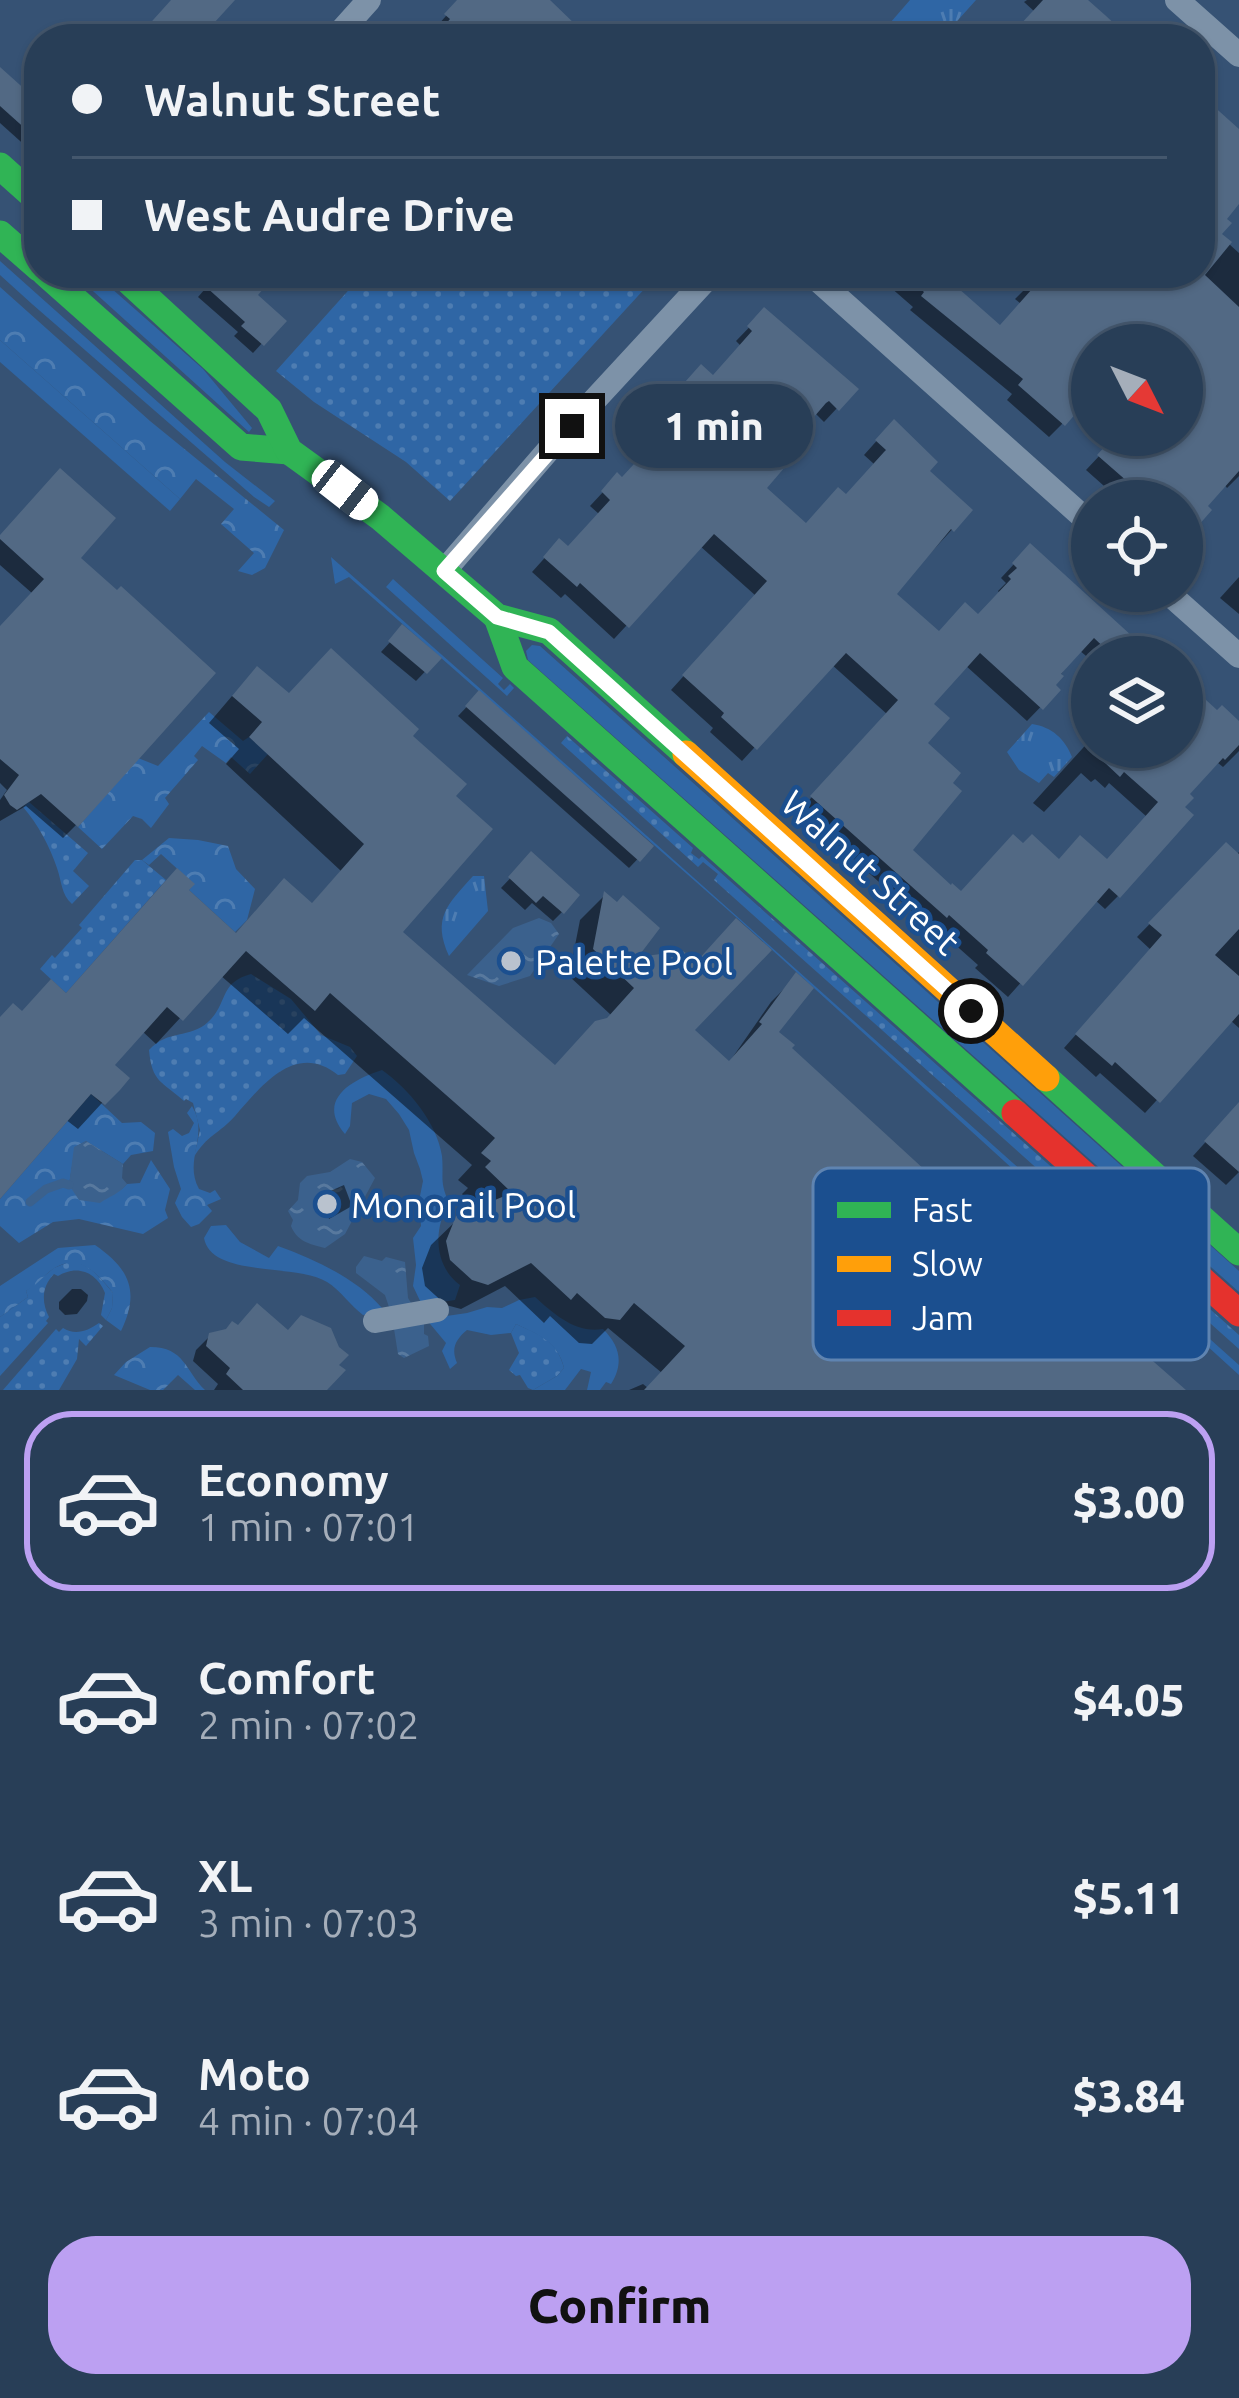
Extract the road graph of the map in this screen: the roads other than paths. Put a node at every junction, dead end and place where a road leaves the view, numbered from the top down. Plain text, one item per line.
1 (369, 0) edge
2 (1177, 0) edge
3 (347, 24) edge
4 (1204, 24) edge
5 (1215, 34) edge
6 (1239, 56) edge
7 (0, 166) edge
8 (24, 188) edge
9 (0, 233) edge
10 (24, 255) edge
11 (61, 288) edge
12 (138, 288) edge
13 (698, 288) edge
14 (827, 288) edge
15 (290, 451) junction
16 (1071, 506) edge
17 (444, 571) junction
18 (1190, 612) edge
19 (497, 617) junction
20 (1239, 656) edge
21 (1076, 1168) edge
22 (1146, 1168) edge
23 (1209, 1225) edge
24 (1239, 1252) edge
25 (1209, 1286) edge
26 (437, 1310) dead end
27 (1239, 1313) edge
28 (375, 1322) dead end

1 - 3 street
2 - 4 street
5 - 6 street
7 - 8 street
9 - 10 street, Walnut Street
11 - 15 street, Walnut Street
12 - 15 street, Walnut Street
13 - 17 street
14 - 16 street
15 - 17 street, Walnut Street
17 - 19 street, Walnut Street
18 - 20 street
19 - 21 street, Walnut Street
19 - 22 street, Walnut Street
23 - 24 street, Walnut Street
25 - 27 street, Walnut Street
26 - 28 street

